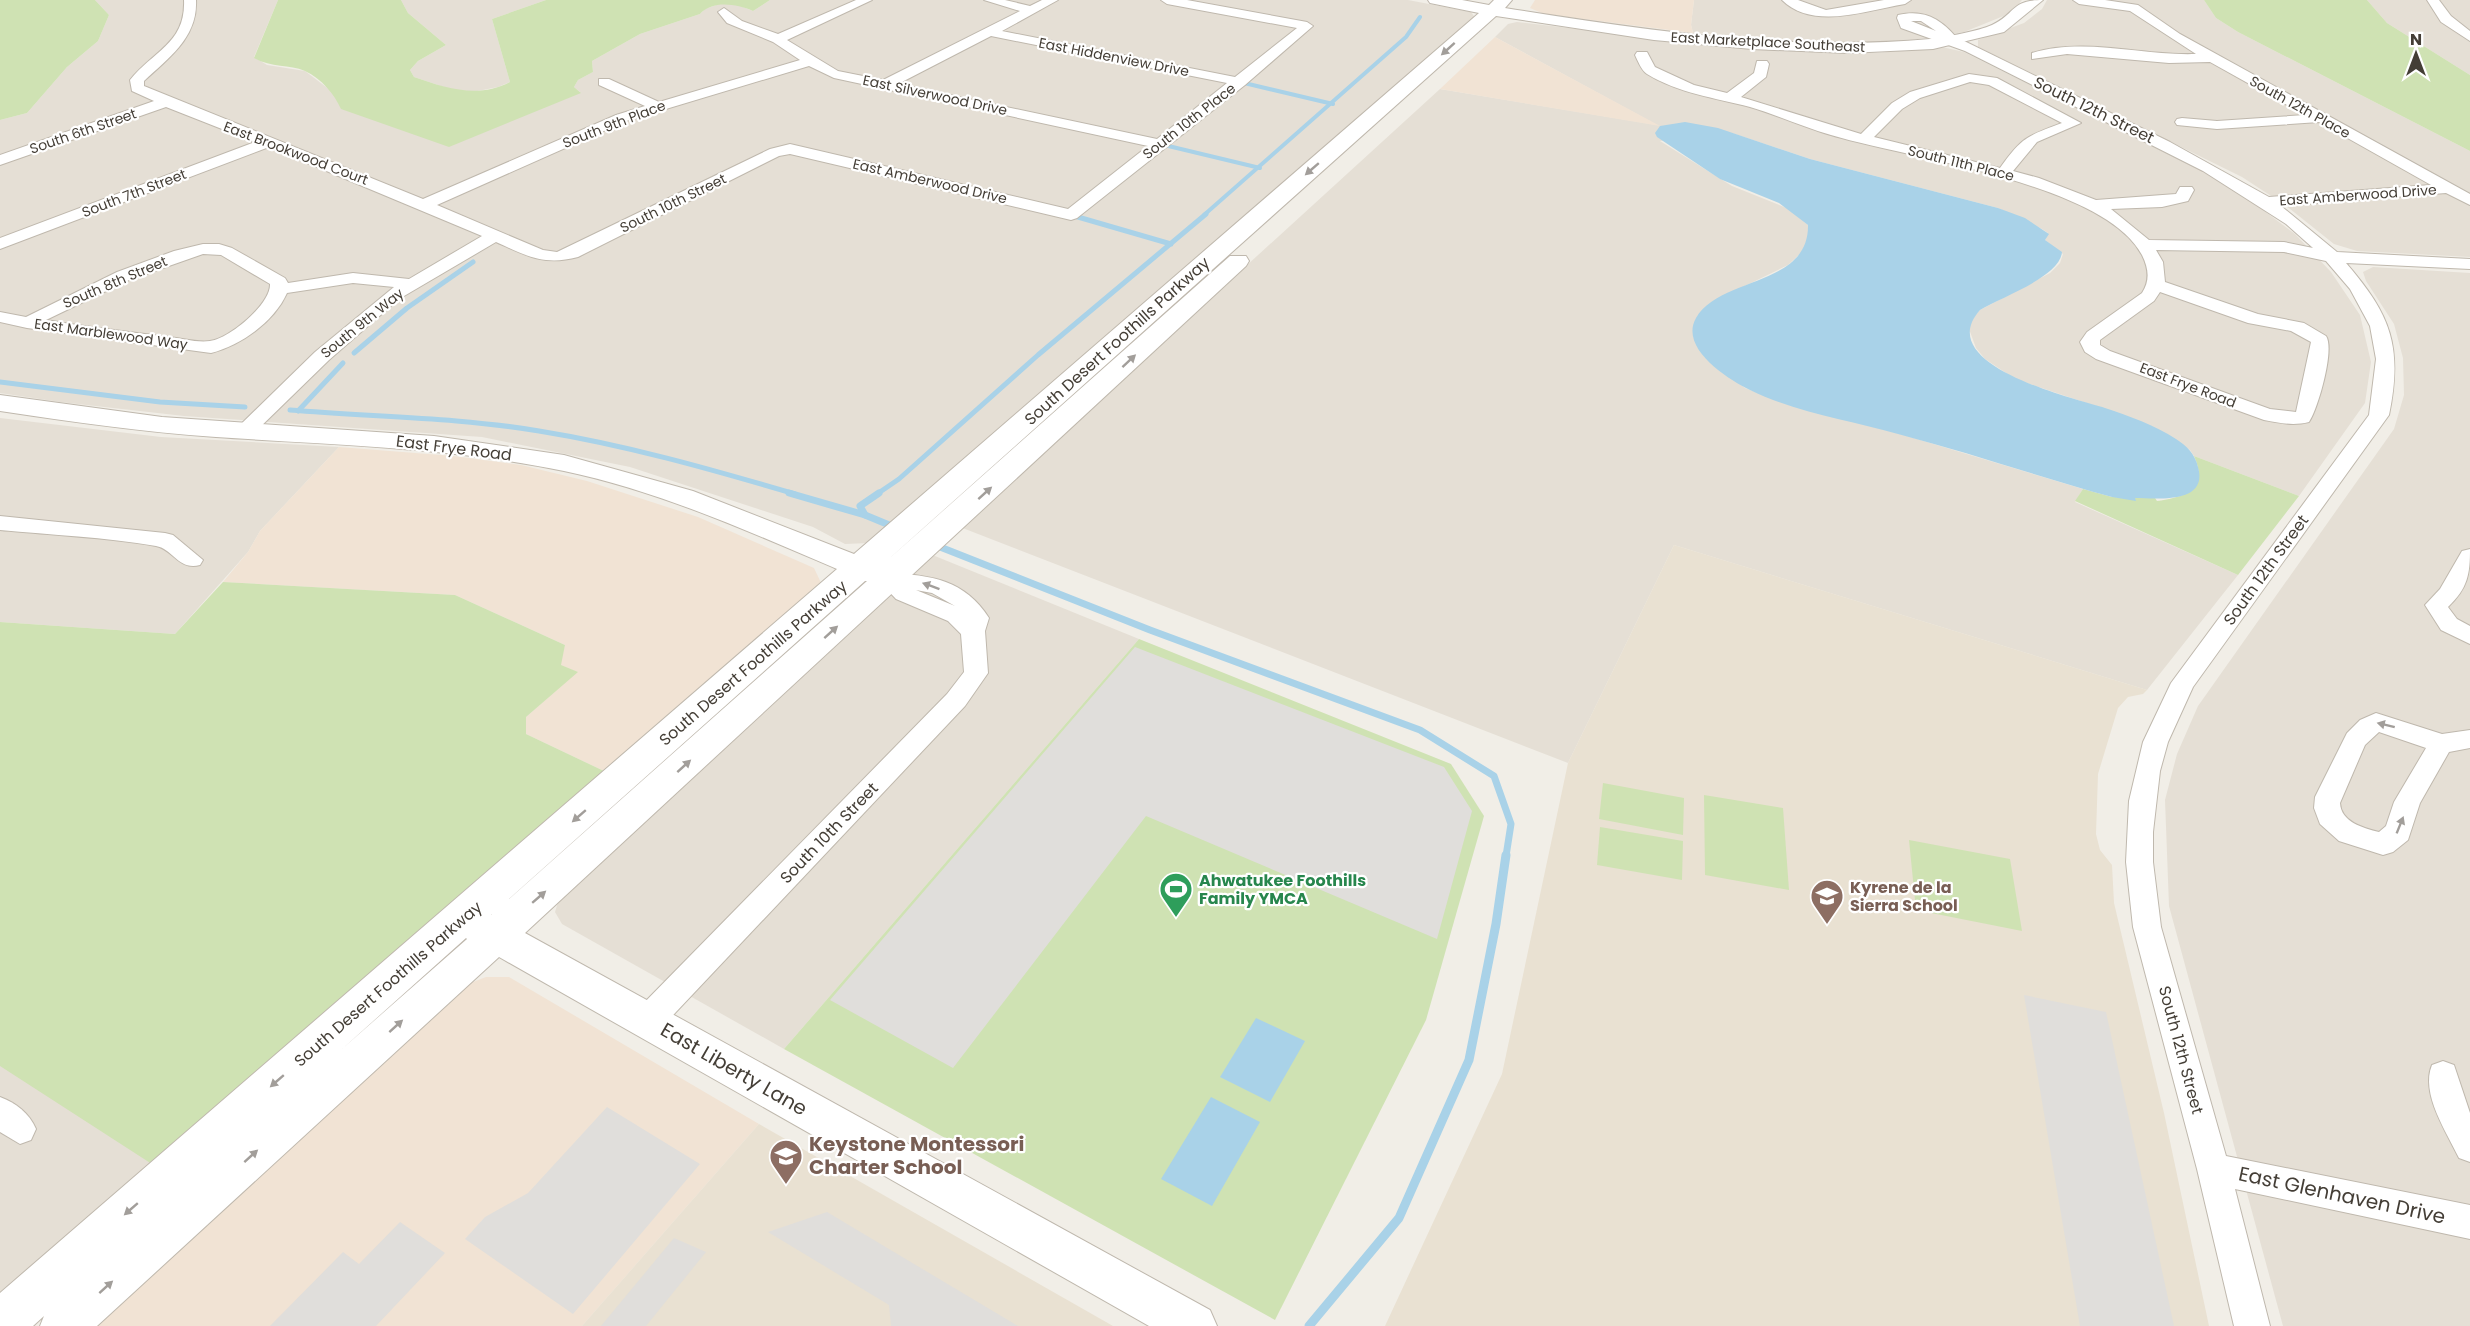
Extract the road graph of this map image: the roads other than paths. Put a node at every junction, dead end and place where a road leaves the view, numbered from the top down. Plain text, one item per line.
1 (190, 0) edge
2 (866, 0) edge
3 (990, 0) edge
4 (1052, 0) edge
5 (1167, 0) edge
6 (1437, 0) edge
7 (1526, 0) edge
8 (1788, 0) edge
9 (1905, 0) edge
10 (2035, 0) edge
11 (2079, 0) edge
12 (2433, 0) edge
13 (1882, 4) junction
14 (1502, 8) edge
15 (1031, 10) junction
16 (724, 12) dead end
17 (988, 32) junction
18 (2470, 37) edge
19 (778, 39) junction
20 (1951, 40) junction
21 (1642, 55) dead end
22 (2037, 56) dead end
23 (2211, 58) junction
24 (812, 62) junction
25 (1762, 64) dead end
26 (1239, 81) junction
27 (604, 82) dead end
28 (885, 85) junction
29 (1730, 98) junction
30 (165, 102) junction
31 (656, 106) junction
32 (2321, 118) junction
33 (2182, 122) dead end
34 (1865, 138) junction
35 (268, 142) junction
36 (1160, 144) junction
37 (790, 149) joint
38 (0, 160) edge
39 (2004, 174) junction
40 (2450, 188) junction
41 (2186, 190) dead end
42 (2470, 200) edge
43 (2267, 202) junction
44 (424, 205) junction
45 (2094, 205) junction
46 (1071, 215) joint
47 (495, 236) junction
48 (0, 244) edge
49 (2255, 246) junction
50 (2147, 249) junction
51 (557, 257) joint
52 (2333, 257) junction
53 (2270, 262) junction
54 (2470, 264) edge
55 (411, 284) junction
56 (2156, 285) junction
57 (280, 293) junction
58 (393, 295) junction
59 (1169, 295) junction
60 (1195, 302) junction
61 (0, 317) edge
62 (27, 322) junction
63 (0, 403) edge
64 (246, 430) junction
65 (0, 523) edge
66 (2470, 556) edge
67 (192, 560) dead end
68 (874, 574) junction
69 (974, 631) joint
70 (2470, 636) edge
71 (2470, 739) edge
72 (2441, 744) junction
73 (479, 927) junction
74 (648, 1020) junction
75 (2442, 1075) dead end
76 (2470, 1148) edge
77 (2213, 1169) junction
78 (2470, 1222) edge
79 (0, 1324) edge
80 (63, 1326) edge
81 (1194, 1326) edge
82 (2252, 1326) edge

1 - 30 street, East Brookwood Court
2 - 19 street
3 - 15 street
4 - 15 street
5 - 26 street, South 10th Place
6 - 14 street
7 - 14 street, South Desert Foothills Parkway
8 - 13 street
9 - 13 street
10 - 20 street, East Marketplace Southeast
11 - 23 street, South 12th Place
12 - 18 street
13 - 20 street, South 12th Street
14 - 20 street, East Marketplace Southeast
14 -> 59 street, South Desert Foothills Parkway
14 - 60 street, South Desert Foothills Parkway
15 - 17 street
16 - 19 street, East Silverwood Drive
17 - 26 street, East Hiddenview Drive
17 - 28 street
19 - 24 street, East Silverwood Drive
20 - 43 street, South 12th Street
21 - 29 street, South 11th Place
22 - 23 street
23 - 32 street, South 12th Place
24 - 28 street, East Silverwood Drive
24 - 31 street, South 9th Place
25 - 29 street
26 - 36 street, South 10th Place
27 - 31 street
28 - 36 street, East Silverwood Drive
29 - 34 street, South 11th Place
30 - 35 street, East Brookwood Court
30 - 38 street, South 6th Street
31 - 44 street, South 9th Place
32 - 33 street
32 - 40 street, South 12th Place
34 - 39 street, South 11th Place
34 - 39 street
35 - 44 street, East Brookwood Court
35 - 48 street, South 7th Street
36 - 46 street, South 10th Place
37 - 46 street, East Amberwood Drive
37 - 51 street, South 10th Street
39 - 45 street, South 11th Place
40 - 42 street, South 12th Place
40 - 43 street, East Amberwood Drive
41 - 45 street
43 - 52 street, South 12th Street
44 - 47 street, East Brookwood Court
45 - 50 street, South 11th Place
47 - 51 street, East Brookwood Court
47 - 55 street, South 9th Way
49 - 50 street
49 - 52 street
49 - 53 street
50 - 53 street
50 - 56 street
52 - 53 street
52 - 54 street
52 - 77 street, South 12th Street
55 - 57 street
55 - 58 street, South 9th Way
56 - 56 street, East Frye Road
57 - 58 street
57 - 62 street, East Marblewood Way
57 - 62 street, South 8th Street
58 - 64 street, South 9th Way
59 - 60 street
59 - 68 street, South Desert Foothills Parkway
68 -> 60 street, South Desert Foothills Parkway
61 - 62 street, East Marblewood Way
63 - 64 street, East Frye Road
64 - 68 street, East Frye Road
65 - 67 street
66 - 70 street
68 - 69 street, East Frye Road
68 - 73 street, South Desert Foothills Parkway
69 - 74 street, South 10th Street
71 - 72 street
72 -> 72 street
73 - 74 street, East Liberty Lane
73 -> 79 street, South Desert Foothills Parkway
80 -> 73 street, South Desert Foothills Parkway
74 - 81 street, East Liberty Lane
75 - 76 street
77 - 78 street, East Glenhaven Drive
77 - 82 street, South 12th Street

